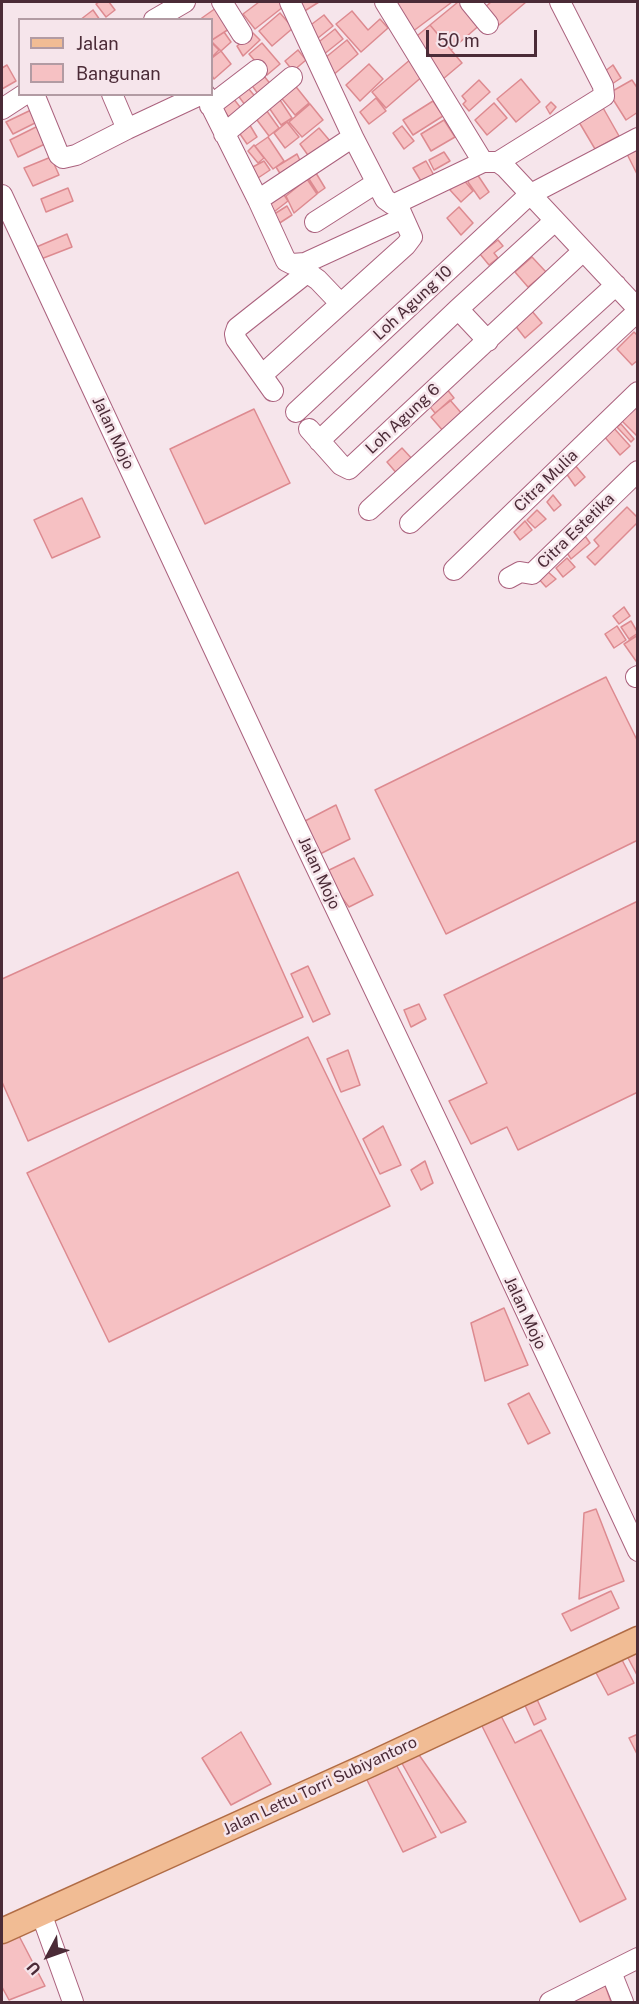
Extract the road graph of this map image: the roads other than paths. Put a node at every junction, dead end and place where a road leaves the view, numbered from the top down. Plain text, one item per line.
1 (186, 2) edge
2 (222, 2) edge
3 (290, 2) edge
4 (387, 2) edge
5 (470, 2) edge
6 (560, 2) edge
7 (160, 14) edge
8 (488, 24) dead end
9 (242, 34) dead end
10 (257, 70) dead end
11 (292, 77) dead end
12 (213, 94) edge
13 (22, 96) edge
14 (35, 96) edge
15 (113, 96) edge
16 (206, 98) edge
17 (2, 109) edge
18 (127, 129) junction
19 (224, 134) junction
20 (353, 137) junction
21 (638, 138) edge
22 (490, 162) junction
23 (376, 183) junction
24 (2, 195) edge
25 (529, 195) junction
26 (258, 200) junction
27 (400, 211) junction
28 (315, 222) dead end
29 (548, 227) dead end
30 (583, 251) junction
31 (616, 285) junction
32 (340, 303) junction
33 (458, 309) junction
34 (638, 310) edge
35 (488, 341) junction
36 (272, 387) junction
37 (638, 392) edge
38 (307, 426) junction
39 (638, 471) edge
40 (369, 510) dead end
41 (410, 523) dead end
42 (454, 570) dead end
43 (509, 578) dead end
44 (630, 1519) edge
45 (638, 1551) edge
46 (638, 1639) edge
47 (41, 1913) junction
48 (2, 1931) edge
49 (638, 1958) edge
50 (611, 1972) junction
51 (73, 2002) edge
52 (550, 2002) edge
53 (624, 2002) edge

1 - 7 street
2 - 9 street
3 - 20 street
4 - 22 street
5 - 8 street
6 - 22 street
10 - 12 street
11 - 19 street
13 - 17 street
14 - 18 street
15 - 18 street
16 - 18 street
16 - 19 street
19 - 26 street
20 - 23 street
20 - 26 street
21 - 25 street, Loh Agung 10
22 - 25 street
22 - 27 street
23 - 27 street
23 - 28 street
24 - 44 street, Jalan Mojo
25 - 30 street
25 - 38 street, Loh Agung 10
26 - 27 street
27 - 32 street
29 - 33 street
30 - 31 street
30 - 35 street, Loh Agung 6
31 - 34 street
31 - 40 street
32 - 36 street
32 - 36 street
33 - 35 street
33 - 38 street
34 - 41 street
35 - 38 street, Loh Agung 6
36 - 38 street
37 - 42 street, Citra Mulia
39 - 43 street, Citra Estetika
44 - 45 street, Jalan Mojo
46 - 47 main road, Jalan Lettu Torri Subiyantoro
47 - 48 main road, Jalan Lettu Torri Subiyantoro
47 - 51 street
49 - 50 street
50 - 52 street
50 - 53 street

